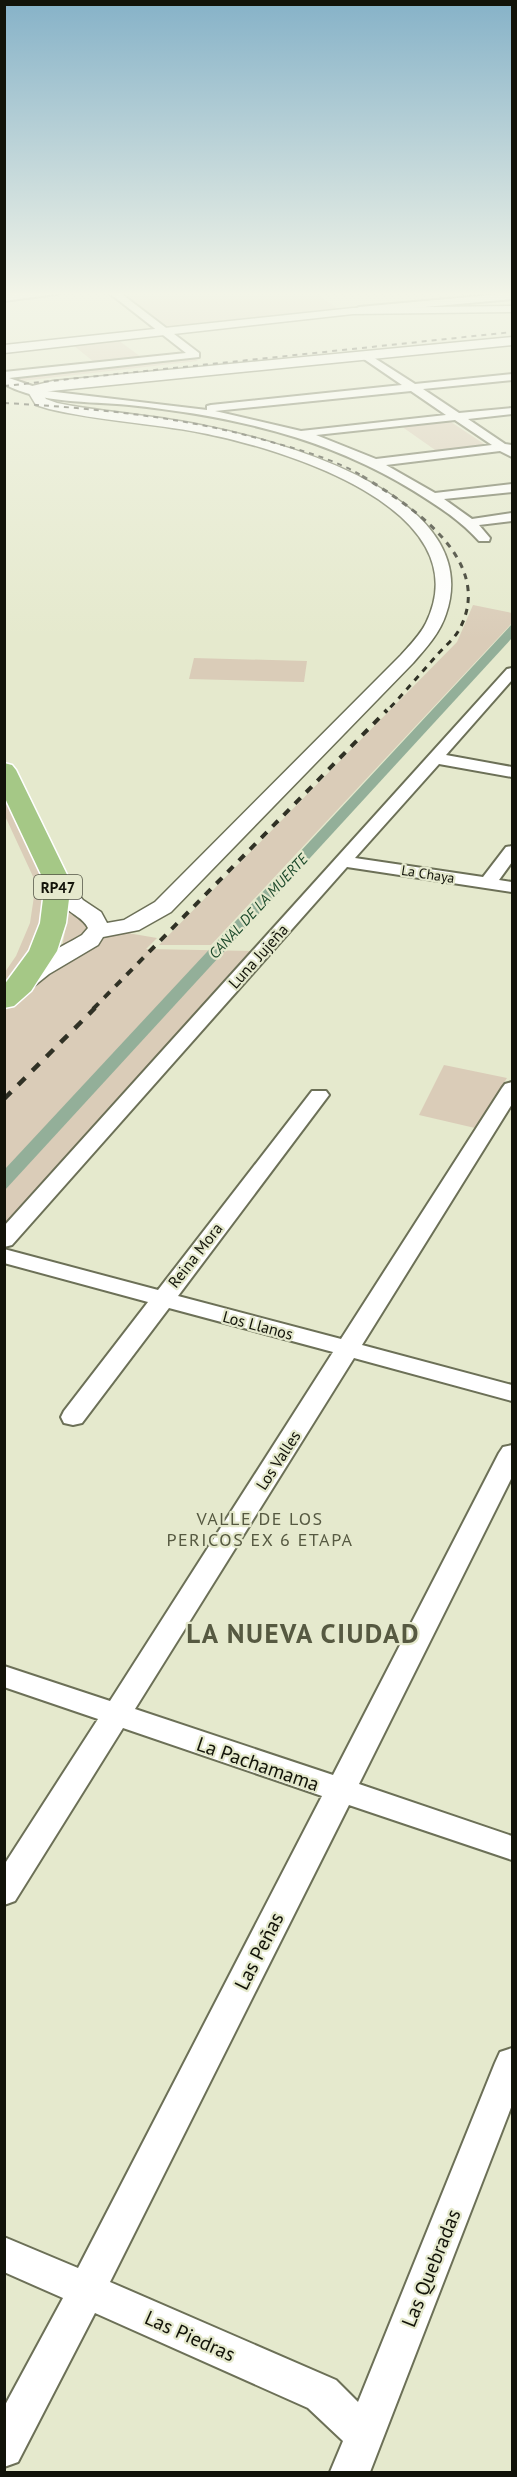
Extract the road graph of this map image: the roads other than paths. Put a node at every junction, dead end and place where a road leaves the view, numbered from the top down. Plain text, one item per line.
1 (64, 408) edge
2 (173, 408) edge
3 (215, 408) edge
4 (443, 408) edge
5 (192, 410) junction
6 (513, 411) edge
7 (457, 417) junction
8 (298, 434) junction
9 (509, 449) edge
10 (374, 463) junction
11 (513, 488) edge
12 (433, 497) junction
13 (513, 517) edge
14 (470, 523) junction
15 (484, 538) dead end
16 (513, 672) edge
17 (434, 758) junction
18 (4, 770) edge
19 (513, 772) edge
20 (4, 816) edge
21 (513, 851) edge
22 (343, 861) junction
23 (58, 883) junction
24 (488, 883) junction
25 (513, 887) edge
26 (97, 932) junction
27 (10, 986) edge
28 (512, 1089) edge
29 (319, 1095) dead end
30 (4, 1240) edge
31 (4, 1256) edge
32 (162, 1299) junction
33 (348, 1350) junction
34 (513, 1393) edge
35 (73, 1417) dead end
36 (513, 1453) edge
37 (4, 1676) edge
38 (115, 1715) junction
39 (339, 1791) junction
40 (513, 1848) edge
41 (4, 1892) edge
42 (513, 2063) edge
43 (4, 2254) edge
44 (87, 2290) junction
45 (364, 2435) junction
46 (4, 2448) edge
47 (350, 2472) edge

1 - 26 street
2 - 5 street
3 - 5 street
4 - 7 street
5 - 8 street
6 - 7 street
7 - 8 street
7 - 9 street
8 - 10 street
9 - 10 street
10 - 12 street
11 - 12 street
12 - 14 street
13 - 14 street
14 - 15 street
16 - 17 street, Luna Jujeña
17 - 19 street
17 - 22 street, Luna Jujeña
18 - 23 main road, RP47
20 - 27 main road, RP47
21 - 24 street
22 - 24 street, La Chaya
22 - 30 street, Luna Jujeña
23 - 26 street
23 - 27 main road, RP47
24 - 25 street, La Chaya
26 - 27 street
28 - 33 street, Los Valles
29 - 32 street, Reina Mora
31 - 32 street, Los Llanos
32 - 33 street, Los Llanos
32 - 35 street, Reina Mora
33 - 34 street, Los Llanos
33 - 38 street, Los Valles
36 - 39 street, Las Peñas
37 - 38 street, La Pachamama
38 - 39 street, La Pachamama
38 - 41 street, Los Valles
39 - 40 street, La Pachamama
39 - 44 street, Las Peñas
42 - 45 street, Las Quebradas
43 - 44 street, Las Piedras
44 - 45 street, Las Piedras
44 - 46 street, Las Peñas
45 - 47 street, Las Quebradas

